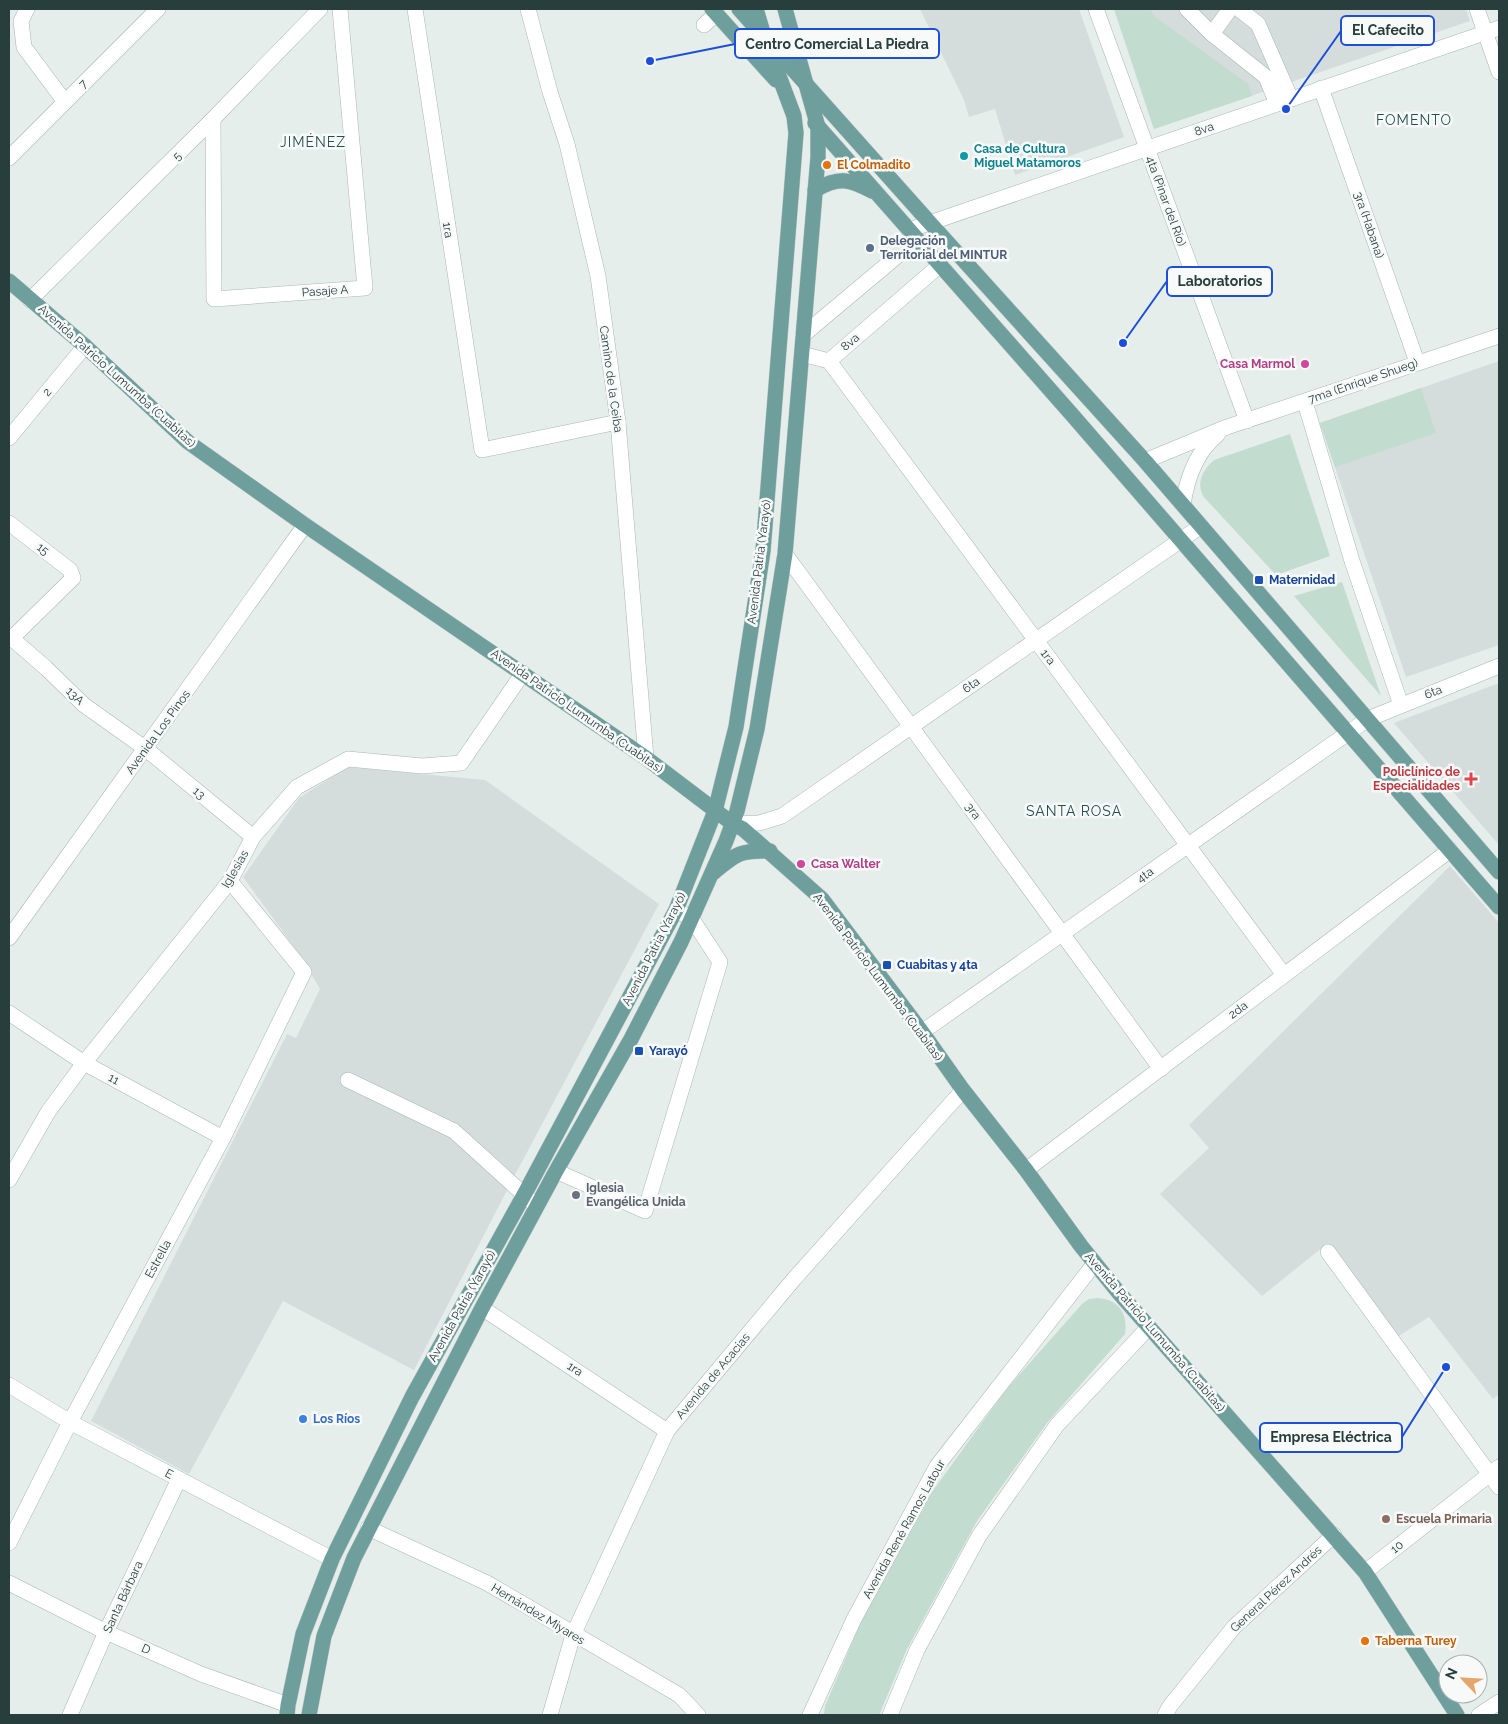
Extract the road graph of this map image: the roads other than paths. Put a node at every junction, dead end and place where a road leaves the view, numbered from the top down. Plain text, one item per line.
1 (27, 9) edge
2 (158, 9) edge
3 (320, 9) edge
4 (340, 9) edge
5 (414, 9) edge
6 (528, 9) edge
7 (739, 9) edge
8 (756, 9) edge
9 (785, 9) edge
10 (1096, 9) edge
11 (1187, 9) edge
12 (1230, 9) edge
13 (1239, 9) edge
14 (1477, 9) edge
15 (714, 11) edge
16 (704, 24) dead end
17 (1492, 30) edge
18 (1212, 34) junction
19 (764, 36) junction
20 (1499, 72) edge
21 (806, 81) junction
22 (784, 88) junction
23 (1321, 88) junction
24 (1284, 101) junction
25 (66, 102) junction
26 (213, 120) junction
27 (818, 127) junction
28 (1147, 148) junction
29 (9, 158) edge
30 (816, 190) junction
31 (877, 194) junction
32 (930, 223) junction
33 (909, 230) junction
34 (896, 257) dead end
35 (940, 265) junction
36 (9, 281) edge
37 (30, 300) junction
38 (803, 335) junction
39 (1499, 336) edge
40 (86, 346) junction
41 (802, 354) junction
42 (828, 361) junction
43 (1417, 362) junction
44 (1305, 402) junction
45 (1247, 421) junction
46 (618, 422) junction
47 (1227, 427) junction
48 (9, 438) edge
49 (1145, 461) junction
50 (1183, 505) junction
51 (9, 523) edge
52 (305, 525) junction
53 (1201, 526) junction
54 (1181, 540) junction
55 (785, 554) junction
56 (10, 637) edge
57 (1036, 640) junction
58 (1499, 666) edge
59 (523, 673) junction
60 (1401, 705) junction
61 (1368, 719) junction
62 (911, 727) junction
63 (1348, 732) junction
64 (146, 749) junction
65 (646, 758) junction
66 (715, 811) junction
67 (733, 824) junction
68 (253, 837) junction
69 (1188, 845) junction
70 (1450, 850) junction
71 (770, 851) junction
72 (1499, 872) edge
73 (710, 875) junction
74 (230, 881) junction
75 (1499, 906) edge
76 (676, 910) junction
77 (692, 919) junction
78 (1062, 934) junction
79 (9, 938) edge
80 (1284, 975) junction
81 (9, 1013) edge
82 (922, 1032) junction
83 (84, 1063) junction
84 (1161, 1069) junction
85 (348, 1080) dead end
86 (963, 1090) junction
87 (224, 1138) junction
88 (1026, 1170) junction
89 (556, 1171) junction
90 (9, 1180) edge
91 (524, 1195) junction
92 (537, 1207) junction
93 (1328, 1252) dead end
94 (1095, 1263) junction
95 (482, 1308) junction
96 (1149, 1327) junction
97 (9, 1386) edge
98 (412, 1397) junction
99 (430, 1406) junction
100 (70, 1422) junction
101 (667, 1431) junction
102 (1495, 1471) edge
103 (179, 1480) junction
104 (1499, 1487) edge
105 (368, 1528) junction
106 (1334, 1535) junction
107 (9, 1543) edge
108 (332, 1559) junction
109 (1365, 1572) junction
110 (9, 1583) edge
111 (106, 1632) junction
112 (573, 1635) junction
113 (1499, 1702) edge
114 (287, 1710) edge
115 (812, 1712) edge
116 (70, 1715) edge
117 (309, 1715) edge
118 (550, 1715) edge
119 (698, 1715) edge
120 (890, 1715) edge
121 (1165, 1715) edge
122 (1457, 1715) edge
123 (1479, 1715) edge

1 - 25 street
2 - 25 street, 7
3 - 26 street, 5
4 - 26 street, Pasaje A
5 - 46 street, 1ra
6 - 46 street, Camino de la Ceiba
7 - 19 main road
8 - 19 main road, Avenida Patria (Yarayó)
9 - 21 main road
10 - 28 street, 4ta (Pinar del Río)
11 - 18 street
12 - 18 street
13 - 24 street
14 - 17 street
15 - 16 street
15 - 22 main road
17 - 20 street
17 - 23 street, 8va
18 - 24 street
19 - 21 main road
19 - 22 main road, Avenida Patria (Yarayó)
21 - 27 main road
21 - 32 main road
22 - 27 main road
22 - 66 main road, Avenida Patria (Yarayó)
23 - 24 street, 8va
23 - 43 street, 3ra (Habana)
24 - 28 street, 8va
25 - 29 street, 7
26 - 37 street, 5
27 - 30 main road, Avenida Patria (Yarayó)
27 - 31 main road
28 - 32 street, 8va
28 - 45 street, 4ta (Pinar del Río)
30 - 31 main road
30 - 38 main road, Avenida Patria (Yarayó)
31 - 33 main road
32 - 33 street, 8va
32 - 49 main road
33 - 35 main road
34 - 38 street
35 - 42 street, 8va
35 - 54 main road
36 - 37 main road, Avenida Patricio Lumumba (Cuabitas)
37 - 40 main road, Avenida Patricio Lumumba (Cuabitas)
38 - 41 main road, Avenida Patria (Yarayó)
39 - 43 street, 7ma (Enrique Shueg)
40 - 48 street, 2
40 - 52 main road, Avenida Patricio Lumumba (Cuabitas)
41 - 42 street
41 - 55 main road, Avenida Patria (Yarayó)
42 - 57 street, 1ra
43 - 44 street, 7ma (Enrique Shueg)
44 - 45 street, 7ma (Enrique Shueg)
44 - 60 street
45 - 47 street, 7ma (Enrique Shueg)
46 - 65 street, Camino de la Ceiba
47 - 49 street, 7ma (Enrique Shueg)
47 - 50 street, 7ma (Enrique Shueg)
49 - 50 main road
50 - 53 main road
51 - 56 street, 15
52 - 59 main road, Avenida Patricio Lumumba (Cuabitas)
52 - 64 street, Avenida Los Pinos
53 - 54 street, 6ta
53 - 61 main road
54 - 57 street, 6ta
54 - 63 main road
55 - 62 street, 3ra
55 - 67 main road, Avenida Patria (Yarayó)
56 - 64 street, 13A
57 - 62 street, 6ta
57 - 69 street, 1ra
58 - 60 street, 6ta
59 - 65 main road, Avenida Patricio Lumumba (Cuabitas)
59 - 68 street, Iglesias
60 - 61 street, 6ta
61 - 63 street, 4ta
61 - 72 main road
62 - 67 street, 6ta
62 - 78 street, 3ra
63 - 69 street, 4ta
63 - 70 main road
64 - 68 street, 13
64 - 79 street, Avenida Los Pinos
65 - 66 main road, Avenida Patricio Lumumba (Cuabitas)
66 - 67 main road, Avenida Patricio Lumumba (Cuabitas)
66 - 76 main road, Avenida Patria (Yarayó)
67 - 71 main road, Avenida Patricio Lumumba (Cuabitas)
67 - 73 main road, Avenida Patria (Yarayó)
68 - 74 street, Iglesias
69 - 78 street, 4ta
69 - 80 street, 1ra
70 - 75 main road
70 - 80 street, 2da
71 - 73 main road
71 - 82 main road, Avenida Patricio Lumumba (Cuabitas)
73 - 77 main road, Avenida Patria (Yarayó)
74 - 83 street, Iglesias
74 - 87 street, Estrella
76 - 77 street
76 - 91 main road, Avenida Patria (Yarayó)
77 - 89 main road, Avenida Patria (Yarayó)
77 - 89 street
78 - 82 street, 4ta
78 - 84 street, 3ra
80 - 84 street, 2da
81 - 83 street, 11
82 - 86 main road, Avenida Patricio Lumumba (Cuabitas)
83 - 87 street, 11
83 - 90 street, Iglesias
84 - 88 street, 2da
85 - 91 street
86 - 88 main road, Avenida Patricio Lumumba (Cuabitas)
86 - 101 street, Avenida de Acacias
87 - 100 street, Estrella
88 - 94 main road, Avenida Patricio Lumumba (Cuabitas)
89 - 92 main road, Avenida Patria (Yarayó)
91 - 92 street
91 - 98 main road, Avenida Patria (Yarayó)
92 - 95 main road, Avenida Patria (Yarayó)
93 - 102 street
94 - 96 main road, Avenida Patricio Lumumba (Cuabitas)
94 - 115 street, Avenida René Ramos Latour
95 - 99 main road, Avenida Patria (Yarayó)
95 - 101 street, 1ra
96 - 106 main road, Avenida Patricio Lumumba (Cuabitas)
96 - 120 street
97 - 100 street, E
98 - 99 main road
98 - 108 main road, Avenida Patria (Yarayó)
99 - 105 main road, Avenida Patria (Yarayó)
100 - 103 street, E
100 - 107 street, Estrella
101 - 112 street, Avenida de Acacias
102 - 104 street
102 - 109 street, 10
103 - 108 street, E
103 - 111 street, Santa Bárbara
105 - 112 street, Hernández Miyares
105 - 117 main road, Avenida Patria (Yarayó)
106 - 109 main road, Avenida Patricio Lumumba (Cuabitas)
106 - 121 street, General Pérez Andrés
108 - 114 main road, Avenida Patria (Yarayó)
109 - 122 main road, Avenida Patricio Lumumba (Cuabitas)
110 - 111 street, D
111 - 114 street, D
111 - 116 street, Santa Bárbara
112 - 118 street, Avenida de Acacias
112 - 119 street, Hernández Miyares
113 - 123 street

